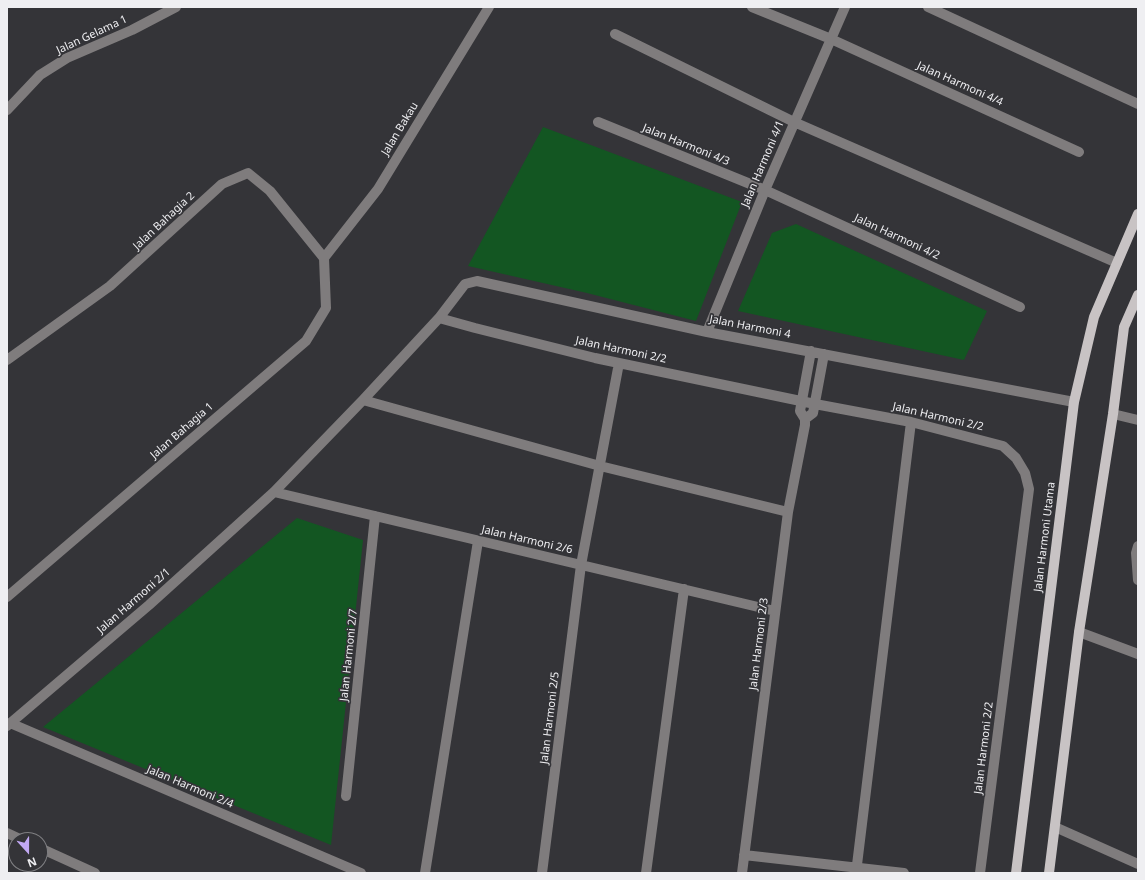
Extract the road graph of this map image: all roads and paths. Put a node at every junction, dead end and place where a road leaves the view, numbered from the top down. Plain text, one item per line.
1 (176, 7) edge
2 (489, 7) edge
3 (752, 7) edge
4 (845, 7) edge
5 (928, 7) edge
6 (615, 34) dead end
7 (831, 39) junction
8 (1138, 104) edge
9 (7, 110) edge
10 (598, 122) dead end
11 (794, 122) junction
12 (1079, 152) dead end
13 (765, 190) junction
14 (1138, 214) edge
15 (324, 258) junction
16 (1117, 263) junction
17 (1138, 295) edge
18 (1020, 307) dead end
19 (439, 318) junction
20 (707, 332) junction
21 (811, 351) junction
22 (824, 354) junction
23 (7, 360) edge
24 (619, 363) junction
25 (363, 400) junction
26 (802, 401) junction
27 (1074, 402) junction
28 (815, 404) junction
29 (1113, 414) junction
30 (805, 419) junction
31 (1138, 420) edge
32 (911, 422) junction
33 (600, 466) junction
34 (274, 492) junction
35 (788, 512) junction
36 (375, 516) junction
37 (478, 541) junction
38 (1138, 546) edge
39 (581, 565) junction
40 (1138, 580) edge
41 (684, 589) junction
42 (7, 597) edge
43 (775, 611) junction
44 (1079, 632) junction
45 (1138, 654) edge
46 (8, 725) edge
47 (346, 796) dead end
48 (1055, 827) junction
49 (48, 852) edge
50 (744, 855) junction
51 (1138, 864) edge
52 (342, 869) edge
53 (856, 870) edge
54 (95, 873) edge
55 (361, 873) edge
56 (425, 873) edge
57 (542, 873) edge
58 (646, 873) edge
59 (742, 873) edge
60 (904, 873) edge
61 (980, 873) edge
62 (1016, 873) edge
63 (1049, 873) edge

1 - 9 street, Jalan Gelama 1
2 - 15 street, Jalan Bakau
3 - 7 street, Jalan Harmoni 4/4
4 - 7 street, Jalan Harmoni 4/1
5 - 8 street
6 - 11 street
7 - 11 street, Jalan Harmoni 4/1
7 - 12 street, Jalan Harmoni 4/4
10 - 13 street, Jalan Harmoni 4/3
11 - 13 street, Jalan Harmoni 4/1
11 - 16 street
13 - 18 street, Jalan Harmoni 4/2
13 - 20 street, Jalan Harmoni 4/1
14 - 16 main road, Jalan Harmoni Utama
15 - 23 street, Jalan Bahagia 2
15 - 42 street, Jalan Bahagia 1
16 - 27 main road, Jalan Harmoni Utama
17 - 29 main road
19 - 20 street, Jalan Harmoni 4
19 - 24 street, Jalan Harmoni 2/2
19 - 25 street, Jalan Harmoni 4
20 - 21 street, Jalan Harmoni 4
21 - 22 street, Jalan Harmoni 4
21 - 26 street, Jalan Harmoni 2/3
22 - 27 street, Jalan Harmoni 4
22 - 28 street, Jalan Harmoni 2/3
24 - 26 street, Jalan Harmoni 2/2
24 - 33 street, Jalan Harmoni 2/5
25 - 33 street
25 - 34 street, Jalan Harmoni 2/1
26 - 28 street, Jalan Harmoni 2/2
26 - 30 street, Jalan Harmoni 2/3
27 - 62 main road, Jalan Harmoni Utama
28 - 30 street, Jalan Harmoni 2/3
28 - 32 street, Jalan Harmoni 2/2
29 - 31 street
29 - 44 main road
30 - 35 street, Jalan Harmoni 2/3
32 - 53 street
32 - 61 street, Jalan Harmoni 2/2
33 - 35 street
33 - 39 street, Jalan Harmoni 2/5
34 - 36 street, Jalan Harmoni 2/6
34 - 46 street, Jalan Harmoni 2/1
35 - 43 street, Jalan Harmoni 2/3
36 - 37 street, Jalan Harmoni 2/6
36 - 47 street, Jalan Harmoni 2/7
37 - 39 street, Jalan Harmoni 2/6
37 - 56 street
38 - 40 street
39 - 41 street, Jalan Harmoni 2/6
39 - 57 street, Jalan Harmoni 2/5
41 - 43 street, Jalan Harmoni 2/6
41 - 58 street
43 - 50 street, Jalan Harmoni 2/3
44 - 45 street
44 - 48 main road
46 - 52 street, Jalan Harmoni 2/4
48 - 51 street
48 - 63 main road
49 - 54 street
50 - 53 street
50 - 59 street, Jalan Harmoni 2/3
52 - 55 street, Jalan Harmoni 2/4
53 - 60 street

